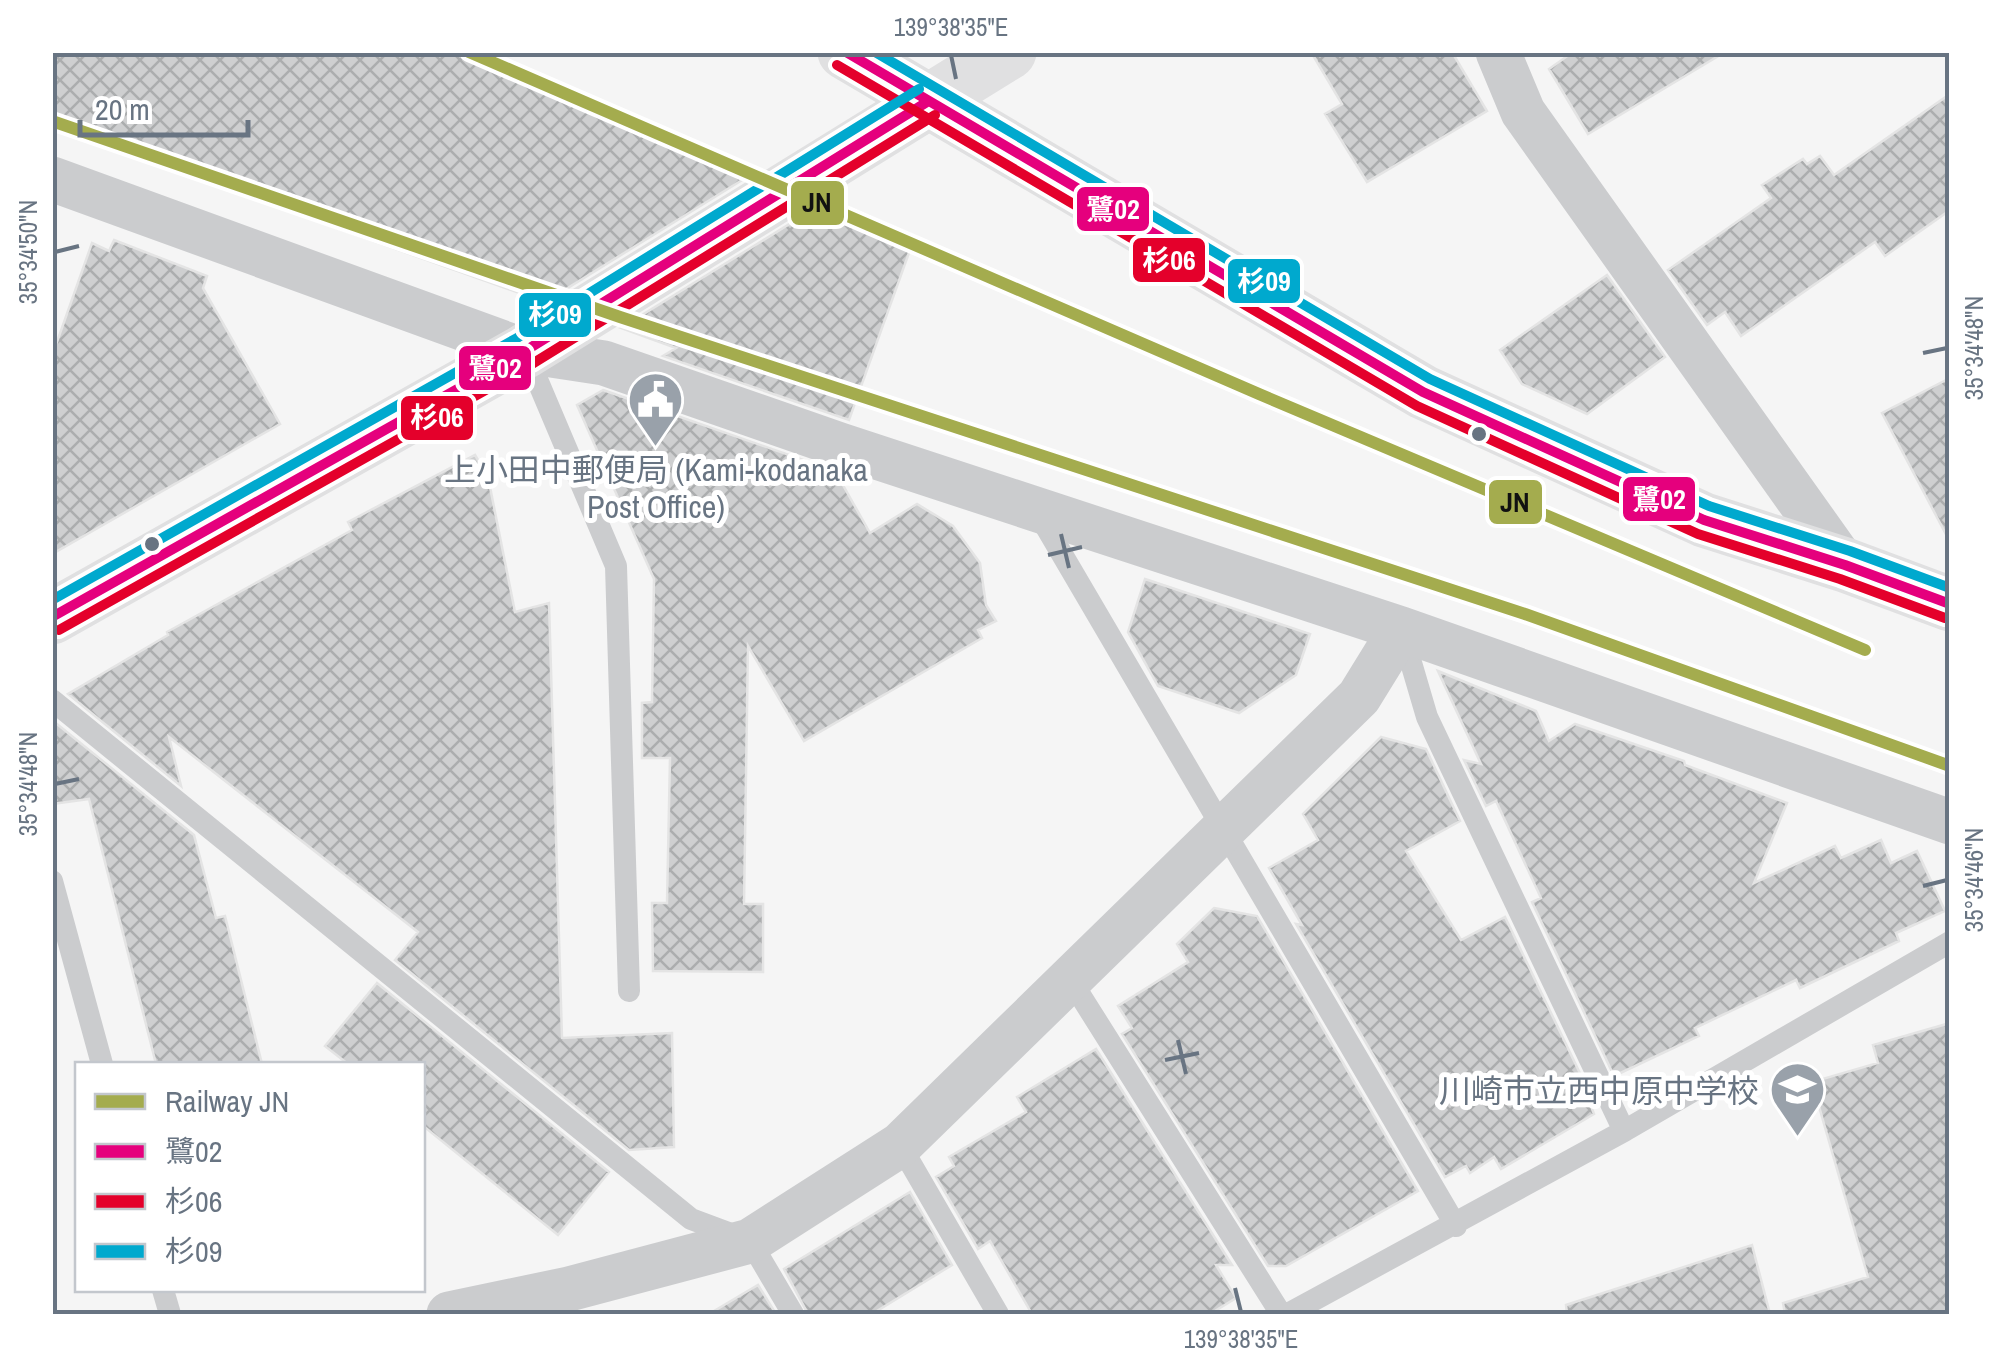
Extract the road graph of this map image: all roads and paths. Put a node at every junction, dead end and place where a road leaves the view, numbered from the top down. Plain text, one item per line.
1 (844, 52) edge
2 (1009, 52) edge
3 (1498, 52) edge
4 (927, 102) junction
5 (52, 178) edge
6 (525, 351) junction
7 (1035, 507) junction
8 (1845, 565) junction
9 (1950, 604) edge
10 (52, 617) edge
11 (1401, 629) junction
12 (52, 700) edge
13 (1950, 822) edge
14 (1225, 830) junction
15 (52, 881) edge
16 (1950, 942) edge
17 (1070, 979) junction
18 (629, 991) dead end
19 (101, 1062) edge
20 (1624, 1131) junction
21 (900, 1145) junction
22 (1456, 1226) junction
23 (750, 1241) junction
24 (449, 1314) edge
25 (792, 1314) edge
26 (998, 1314) edge
27 (1285, 1314) edge

1 - 4 street
2 - 4 street
3 - 8 street
4 - 6 street
4 - 8 street
5 - 6 street
6 - 7 street
6 - 10 street
6 - 18 lane
7 - 11 street
7 - 14 lane
8 - 9 street
11 - 13 street
11 - 14 street
11 - 20 lane
12 - 23 lane
14 - 17 street
14 - 22 lane
15 - 19 lane
16 - 20 lane
17 - 21 street
17 - 27 lane
20 - 22 lane
21 - 23 street
21 - 26 lane
22 - 27 lane
23 - 24 street
23 - 25 lane

